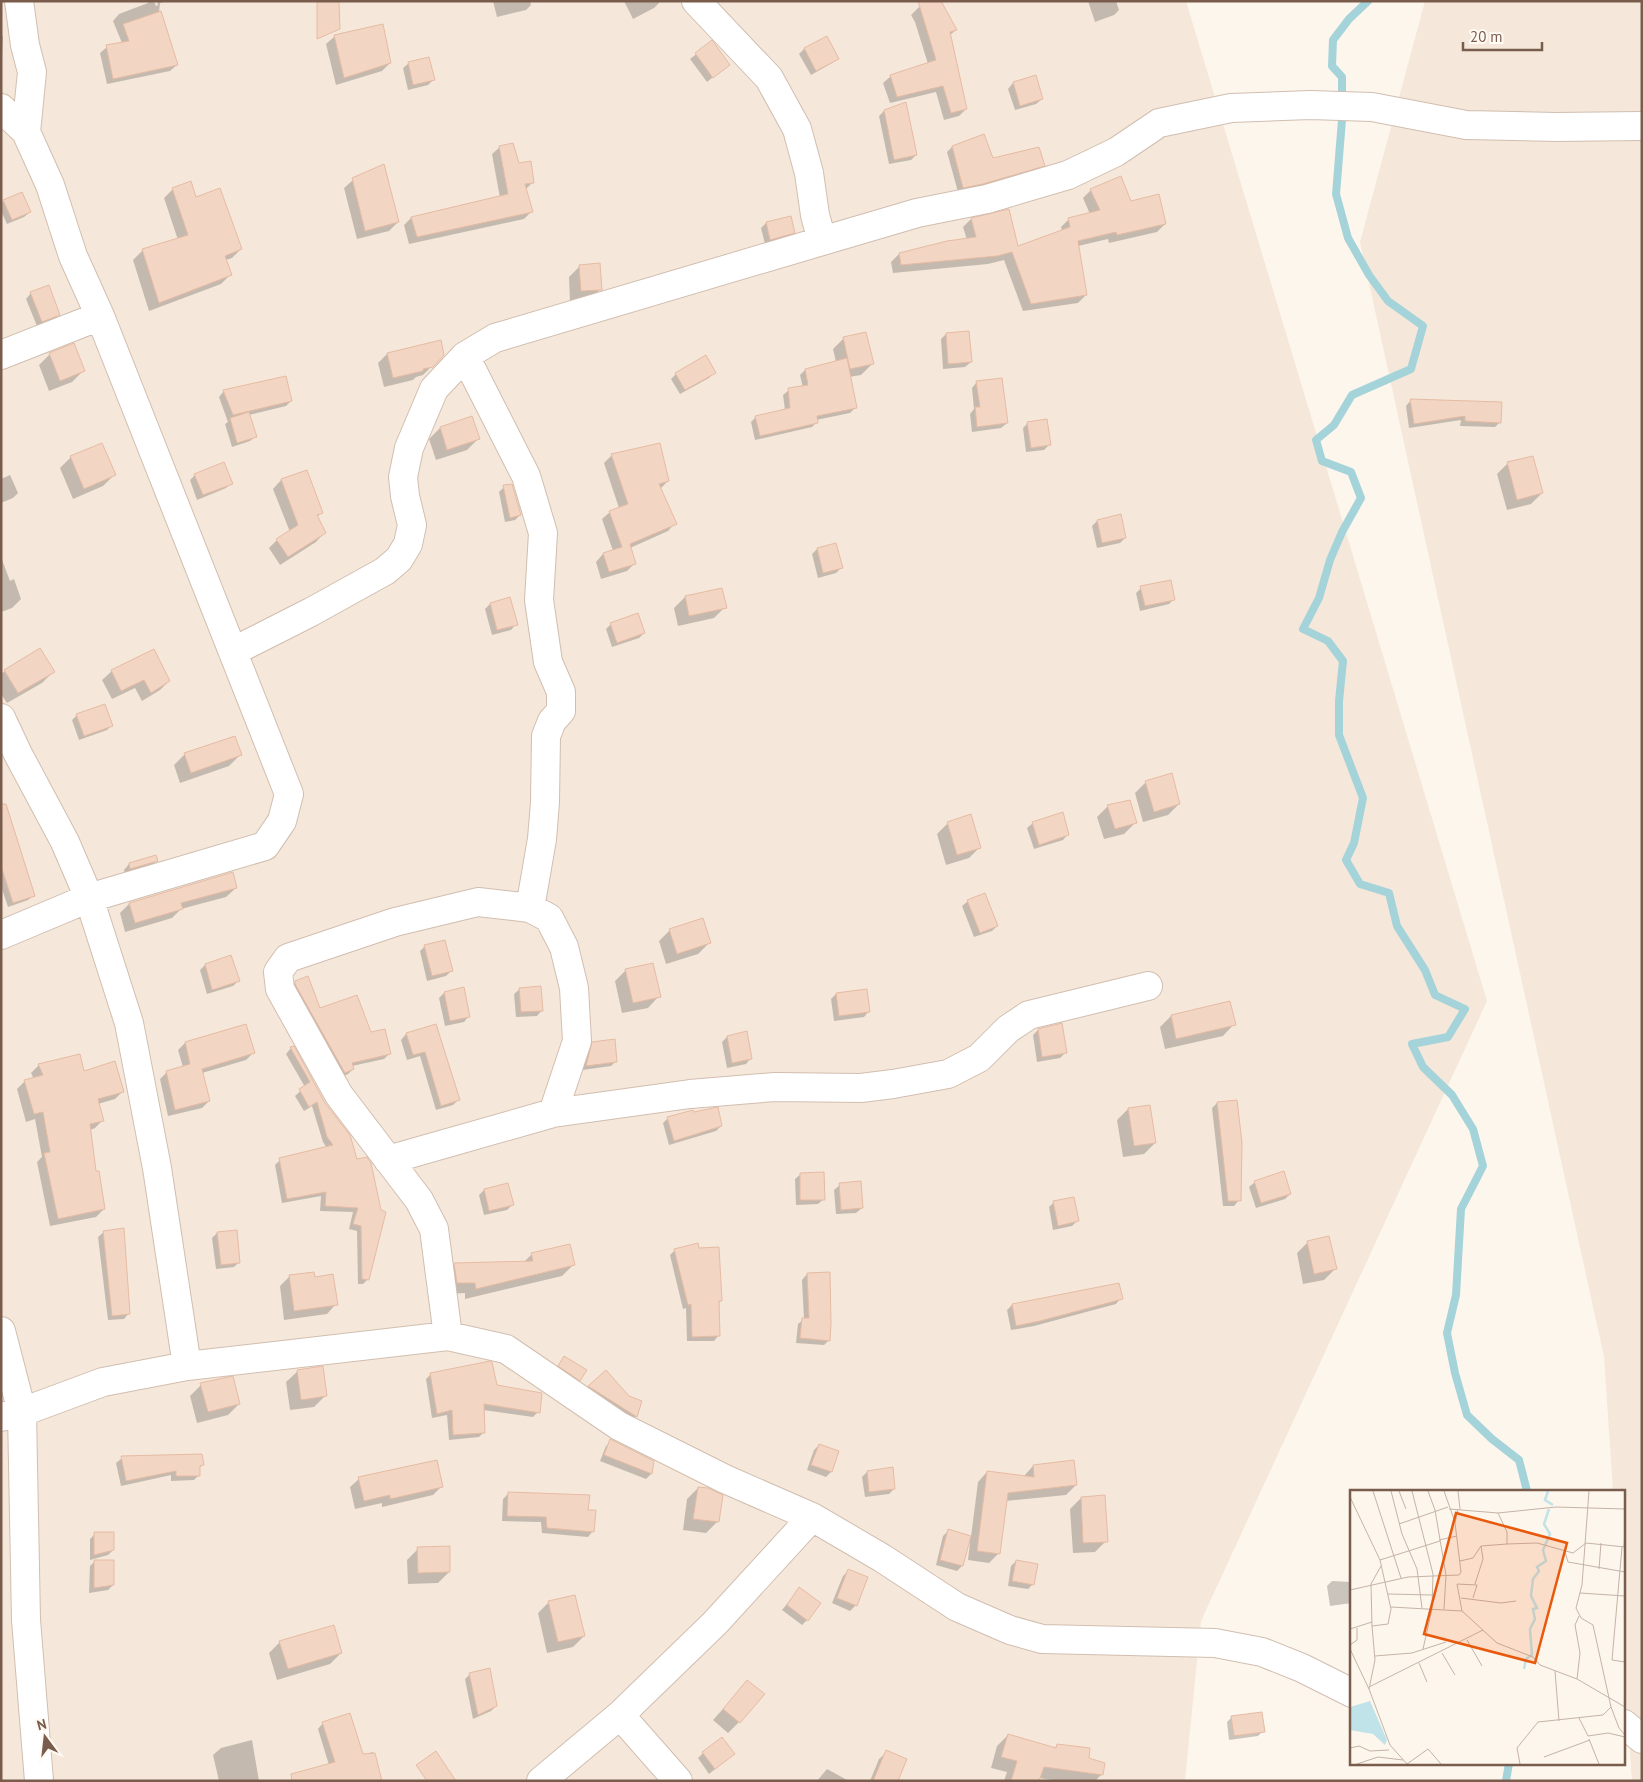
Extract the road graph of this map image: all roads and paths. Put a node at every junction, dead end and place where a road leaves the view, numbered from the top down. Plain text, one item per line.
1 (19, 1) edge
2 (696, 1) edge
3 (1, 108) edge
4 (1642, 126) edge
5 (26, 132) junction
6 (822, 241) junction
7 (100, 316) junction
8 (1, 355) edge
9 (465, 356) junction
10 (234, 651) junction
11 (1, 718) edge
12 (90, 898) junction
13 (530, 908) junction
14 (1, 935) edge
15 (1148, 986) dead end
16 (553, 1113) junction
17 (388, 1160) junction
18 (1, 1331) edge
19 (448, 1336) junction
20 (187, 1366) junction
21 (11, 1414) edge
22 (812, 1517) junction
23 (1350, 1692) edge
24 (620, 1716) junction
25 (1626, 1726) edge
26 (1642, 1739) edge
27 (39, 1781) edge
28 (541, 1781) edge
29 (678, 1781) edge

1 - 5 street
2 - 6 street
3 - 5 street
4 - 6 street
5 - 7 street
6 - 9 street
7 - 8 street
7 - 10 street
9 - 10 street
9 - 13 street
10 - 12 street
11 - 12 street
12 - 14 street
12 - 20 street
13 - 16 street
13 - 17 street
15 - 16 street
16 - 17 street
17 - 19 street
18 - 21 street
19 - 20 street
19 - 22 street
20 - 21 street
21 - 27 street
22 - 23 street
22 - 24 street
24 - 28 street
24 - 29 street
25 - 26 street

